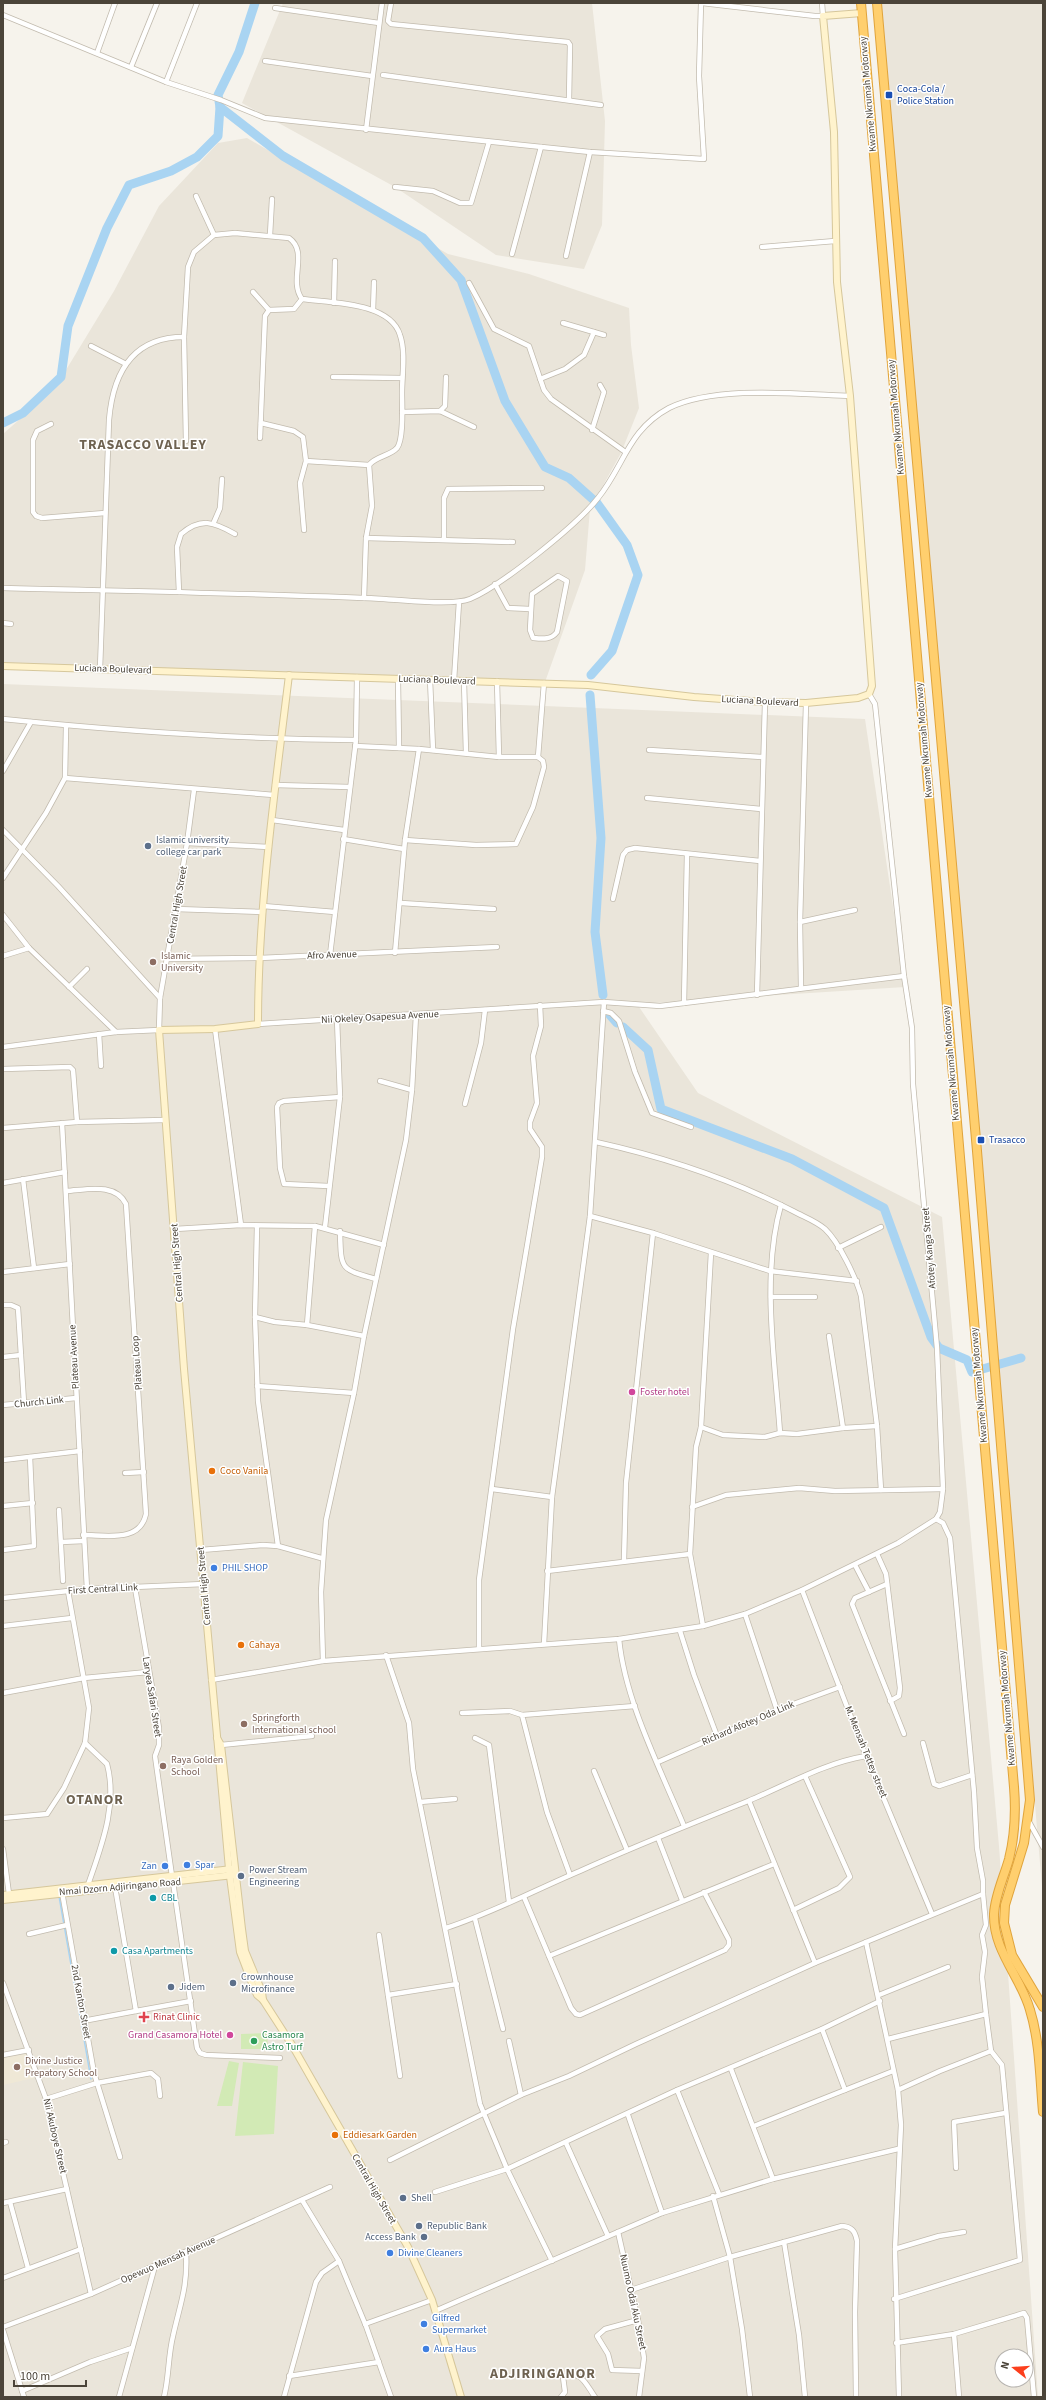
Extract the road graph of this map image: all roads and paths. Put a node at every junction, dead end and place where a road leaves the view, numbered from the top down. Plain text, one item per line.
1 (158, 3) edge
2 (197, 3) edge
3 (382, 3) edge
4 (391, 3) edge
5 (702, 3) edge
6 (822, 3) edge
7 (861, 3) edge
8 (877, 3) edge
9 (113, 4) edge
10 (274, 8) dead end
11 (862, 13) junction
12 (3, 15) edge
13 (823, 16) junction
14 (379, 23) junction
15 (97, 53) junction
16 (265, 61) dead end
17 (131, 67) junction
18 (383, 74) dead end
19 (372, 76) junction
20 (166, 82) junction
21 (569, 100) junction
22 (601, 104) dead end
23 (366, 130) junction
24 (489, 142) junction
25 (540, 148) junction
26 (590, 152) junction
27 (395, 187) dead end
28 (196, 196) dead end
29 (272, 199) dead end
30 (214, 235) junction
31 (270, 235) junction
32 (835, 241) junction
33 (762, 247) dead end
34 (512, 254) dead end
35 (566, 256) dead end
36 (335, 261) dead end
37 (374, 282) dead end
38 (469, 283) dead end
39 (253, 292) dead end
40 (302, 299) junction
41 (334, 303) junction
42 (269, 310) junction
43 (373, 310) junction
44 (563, 323) dead end
45 (594, 332) junction
46 (604, 335) dead end
47 (184, 337) junction
48 (91, 346) dead end
49 (126, 364) junction
50 (333, 377) dead end
51 (446, 377) dead end
52 (402, 378) junction
53 (540, 379) junction
54 (600, 385) dead end
55 (850, 396) junction
56 (440, 410) junction
57 (402, 412) junction
58 (261, 423) junction
59 (51, 424) dead end
60 (474, 427) dead end
61 (592, 430) junction
62 (260, 438) dead end
63 (186, 441) dead end
64 (624, 451) junction
65 (306, 460) junction
66 (369, 465) junction
67 (222, 479) dead end
68 (542, 488) dead end
69 (105, 513) junction
70 (214, 522) junction
71 (304, 530) dead end
72 (235, 534) dead end
73 (366, 538) junction
74 (444, 539) junction
75 (513, 542) dead end
76 (495, 584) junction
77 (3, 588) edge
78 (103, 590) junction
79 (179, 592) junction
80 (364, 598) junction
81 (458, 602) junction
82 (530, 609) junction
83 (3, 623) edge
84 (11, 624) dead end
85 (3, 666) edge
86 (100, 669) junction
87 (289, 675) junction
88 (357, 677) junction
89 (398, 679) junction
90 (430, 680) junction
91 (454, 680) junction
92 (464, 681) junction
93 (497, 681) junction
94 (544, 683) junction
95 (869, 694) junction
96 (765, 702) junction
97 (806, 703) junction
98 (3, 719) edge
99 (31, 722) junction
100 (66, 727) junction
101 (281, 740) junction
102 (356, 740) junction
103 (355, 746) junction
104 (399, 748) junction
105 (419, 749) junction
106 (433, 750) junction
107 (649, 750) dead end
108 (466, 753) junction
109 (499, 757) junction
110 (538, 757) junction
111 (762, 757) junction
112 (3, 771) edge
113 (66, 778) junction
114 (275, 785) junction
115 (350, 788) junction
116 (194, 790) junction
117 (274, 795) junction
118 (647, 798) dead end
119 (761, 809) junction
120 (272, 820) junction
121 (3, 830) edge
122 (344, 830) junction
123 (343, 839) junction
124 (405, 840) junction
125 (187, 843) junction
126 (269, 847) junction
127 (23, 849) junction
128 (404, 849) junction
129 (687, 854) junction
130 (760, 861) junction
131 (3, 878) edge
132 (613, 899) dead end
133 (401, 903) junction
134 (176, 909) junction
135 (263, 909) junction
136 (494, 909) dead end
137 (855, 910) dead end
138 (334, 912) junction
139 (3, 915) edge
140 (800, 922) junction
141 (497, 947) dead end
142 (29, 948) junction
143 (395, 953) junction
144 (330, 955) junction
145 (3, 956) edge
146 (260, 958) junction
147 (167, 959) junction
148 (87, 969) dead end
149 (904, 976) junction
150 (69, 986) junction
151 (800, 988) junction
152 (757, 995) junction
153 (160, 998) junction
154 (604, 1002) junction
155 (684, 1002) junction
156 (540, 1005) junction
157 (485, 1010) junction
158 (603, 1011) junction
159 (416, 1015) junction
160 (337, 1020) junction
161 (258, 1024) junction
162 (159, 1030) junction
163 (215, 1030) junction
164 (116, 1032) junction
165 (99, 1034) junction
166 (3, 1047) edge
167 (101, 1066) dead end
168 (3, 1069) edge
169 (380, 1081) dead end
170 (412, 1090) junction
171 (340, 1097) junction
172 (465, 1104) dead end
173 (165, 1120) junction
174 (77, 1122) junction
175 (62, 1124) junction
176 (691, 1127) dead end
177 (3, 1128) edge
178 (596, 1142) junction
179 (65, 1172) junction
180 (23, 1179) junction
181 (3, 1183) edge
182 (330, 1186) junction
183 (66, 1191) junction
184 (782, 1205) junction
185 (590, 1216) junction
186 (241, 1225) junction
187 (257, 1226) junction
188 (315, 1226) junction
189 (325, 1227) junction
190 (881, 1227) dead end
191 (174, 1229) junction
192 (340, 1232) junction
193 (653, 1233) junction
194 (384, 1246) junction
195 (838, 1248) junction
196 (711, 1253) junction
197 (70, 1264) junction
198 (34, 1268) junction
199 (770, 1271) junction
200 (3, 1272) edge
201 (376, 1279) junction
202 (857, 1281) junction
203 (772, 1297) junction
204 (815, 1298) dead end
205 (3, 1305) edge
206 (255, 1317) junction
207 (307, 1325) junction
208 (364, 1336) junction
209 (829, 1336) dead end
210 (21, 1355) junction
211 (3, 1357) edge
212 (257, 1386) junction
213 (354, 1393) junction
214 (76, 1398) junction
215 (24, 1403) junction
216 (3, 1405) edge
217 (878, 1426) junction
218 (701, 1428) junction
219 (843, 1428) junction
220 (780, 1433) junction
221 (80, 1451) junction
222 (30, 1457) junction
223 (3, 1460) edge
224 (144, 1472) junction
225 (125, 1473) dead end
226 (492, 1489) junction
227 (943, 1489) junction
228 (881, 1490) junction
229 (552, 1497) junction
230 (33, 1503) junction
231 (3, 1506) edge
232 (692, 1507) junction
233 (59, 1510) dead end
234 (936, 1520) junction
235 (84, 1538) junction
236 (61, 1542) junction
237 (278, 1546) junction
238 (3, 1550) edge
239 (201, 1550) junction
240 (690, 1554) junction
241 (877, 1554) junction
242 (322, 1558) junction
243 (624, 1560) junction
244 (855, 1565) junction
245 (547, 1571) junction
246 (63, 1581) dead end
247 (204, 1584) junction
248 (887, 1584) junction
249 (135, 1588) junction
250 (87, 1590) junction
251 (802, 1590) junction
252 (68, 1591) junction
253 (869, 1592) junction
254 (3, 1598) edge
255 (745, 1614) junction
256 (72, 1618) junction
257 (3, 1626) edge
258 (703, 1626) junction
259 (680, 1631) junction
260 (619, 1639) junction
261 (544, 1644) junction
262 (479, 1648) junction
263 (386, 1655) junction
264 (323, 1661) junction
265 (148, 1672) junction
266 (84, 1678) junction
267 (211, 1680) junction
268 (840, 1687) junction
269 (3, 1693) edge
270 (890, 1701) junction
271 (635, 1706) junction
272 (776, 1710) junction
273 (462, 1714) dead end
274 (522, 1715) junction
275 (904, 1734) dead end
276 (312, 1736) dead end
277 (717, 1736) junction
278 (217, 1738) junction
279 (475, 1738) dead end
280 (923, 1743) dead end
281 (85, 1744) junction
282 (221, 1745) junction
283 (866, 1756) junction
284 (658, 1762) junction
285 (594, 1771) dead end
286 (972, 1775) junction
287 (804, 1776) junction
288 (454, 1799) dead end
289 (749, 1801) junction
290 (420, 1802) junction
291 (3, 1818) edge
292 (1028, 1820) junction
293 (684, 1826) junction
294 (658, 1838) junction
295 (1043, 1847) edge
296 (3, 1849) edge
297 (627, 1850) junction
298 (774, 1864) junction
299 (233, 1872) junction
300 (570, 1875) junction
301 (172, 1879) junction
302 (88, 1885) junction
303 (116, 1887) junction
304 (62, 1892) junction
305 (704, 1892) junction
306 (6, 1894) edge
307 (983, 1894) junction
308 (524, 1897) junction
309 (3, 1900) edge
310 (682, 1900) junction
311 (509, 1902) junction
312 (793, 1910) junction
313 (932, 1914) junction
314 (475, 1919) junction
315 (67, 1925) junction
316 (986, 1925) junction
317 (446, 1928) junction
318 (996, 1932) junction
319 (29, 1934) dead end
320 (379, 1935) dead end
321 (866, 1942) junction
322 (549, 1956) junction
323 (815, 1963) junction
324 (948, 1967) dead end
325 (3, 1983) edge
326 (457, 1984) junction
327 (5, 1993) edge
328 (388, 1995) junction
329 (878, 1995) junction
330 (191, 2001) junction
331 (880, 2001) junction
332 (1043, 2007) edge
333 (136, 2010) junction
334 (986, 2014) junction
335 (83, 2021) junction
336 (503, 2029) dead end
337 (822, 2029) junction
338 (888, 2039) junction
339 (509, 2041) dead end
340 (29, 2050) junction
341 (990, 2051) junction
342 (3, 2055) edge
343 (280, 2058) dead end
344 (731, 2069) junction
345 (893, 2071) junction
346 (400, 2076) dead end
347 (98, 2083) junction
348 (677, 2090) junction
349 (845, 2090) junction
350 (898, 2090) junction
351 (521, 2095) junction
352 (160, 2096) dead end
353 (46, 2099) junction
354 (1043, 2112) edge
355 (1005, 2113) junction
356 (484, 2114) junction
357 (628, 2115) junction
358 (754, 2126) junction
359 (566, 2143) junction
360 (898, 2149) junction
361 (120, 2157) dead end
362 (390, 2160) dead end
363 (956, 2168) dead end
364 (507, 2169) junction
365 (774, 2179) junction
366 (330, 2188) dead end
367 (67, 2190) junction
368 (435, 2192) dead end
369 (716, 2195) junction
370 (302, 2200) junction
371 (10, 2202) junction
372 (3, 2204) edge
373 (662, 2213) junction
374 (618, 2232) junction
375 (964, 2232) dead end
376 (608, 2236) junction
377 (784, 2242) junction
378 (81, 2249) junction
379 (895, 2249) junction
380 (186, 2252) junction
381 (730, 2257) junction
382 (339, 2261) junction
383 (552, 2261) junction
384 (155, 2266) junction
385 (28, 2268) junction
386 (3, 2278) edge
387 (631, 2290) junction
388 (91, 2294) junction
389 (894, 2299) junction
390 (432, 2300) junction
391 (436, 2311) junction
392 (638, 2320) junction
393 (365, 2324) junction
394 (3, 2327) edge
395 (3, 2330) edge
396 (954, 2334) junction
397 (896, 2343) junction
398 (132, 2348) junction
399 (379, 2362) junction
400 (642, 2371) junction
401 (289, 2376) junction
402 (22, 2391) junction
403 (459, 2394) edge
404 (24, 2397) edge
405 (119, 2397) edge
406 (164, 2397) edge
407 (284, 2397) edge
408 (391, 2397) edge
409 (561, 2397) edge
410 (595, 2397) edge
411 (639, 2397) edge
412 (750, 2397) edge
413 (805, 2397) edge
414 (856, 2397) edge
415 (898, 2397) edge
416 (959, 2397) edge
417 (1034, 2397) edge

1 - 17 street
2 - 20 street
3 - 14 street
4 - 21 street
5 - 13 street
5 - 26 street
6 - 13 street
7 - 11 highway, Kwame Nkrumah Motorway
8 - 292 highway, Kwame Nkrumah Motorway
9 - 15 street
10 - 14 street
11 - 13 street
11 - 318 highway, Kwame Nkrumah Motorway
12 - 15 street
13 - 32 street
14 - 19 street
15 - 17 street
16 - 19 street
17 - 20 street
18 - 21 street
19 - 23 street
20 - 23 street
21 - 22 street
23 - 24 street
24 - 25 street
24 - 27 street
25 - 26 street
25 - 34 street
26 - 35 street
28 - 30 street
29 - 31 street
30 - 31 street
30 - 47 street
31 - 40 street
32 - 33 street
32 - 55 street
36 - 41 street
37 - 43 street
38 - 53 street
39 - 42 street
40 - 41 street
40 - 42 street
41 - 43 street
42 - 58 street
43 - 52 street
44 - 45 street
45 - 46 street
45 - 53 street
47 - 49 street
47 - 63 street
48 - 49 street
49 - 69 street
50 - 52 street
51 - 56 street
52 - 57 street
53 - 61 street
54 - 61 street
55 - 64 street
55 - 95 street
56 - 57 street
56 - 60 street
57 - 66 street
58 - 62 street
58 - 65 street
59 - 69 street
61 - 64 street
64 - 76 street
65 - 66 street
65 - 71 street
66 - 73 street
67 - 70 street
68 - 74 street
69 - 78 street
70 - 72 street
70 - 79 street
73 - 74 street
73 - 80 street
74 - 75 street
76 - 81 street
76 - 82 street
77 - 78 street
78 - 79 street
78 - 86 street
79 - 80 street
80 - 81 street
81 - 91 street
82 - 82 street
83 - 84 street
85 - 86 street, Luciana Boulevard
86 - 87 street, Luciana Boulevard
87 - 88 street, Luciana Boulevard
87 - 101 street
88 - 89 street, Luciana Boulevard
88 - 102 street
89 - 90 street, Luciana Boulevard
89 - 104 street
90 - 91 street, Luciana Boulevard
90 - 106 street
91 - 92 street, Luciana Boulevard
92 - 93 street, Luciana Boulevard
92 - 108 street
93 - 94 street, Luciana Boulevard
93 - 109 street
94 - 96 street, Luciana Boulevard
94 - 110 street
95 - 97 street, Luciana Boulevard
95 - 149 street, Afotey Kanga Street
96 - 97 street, Luciana Boulevard
96 - 111 street
97 - 140 street
98 - 99 street
99 - 100 street
99 - 112 street
100 - 101 street
100 - 113 street
101 - 102 street
101 - 114 street
102 - 103 street
103 - 104 street
103 - 115 street
104 - 105 street
105 - 106 street
105 - 124 street
106 - 108 street
107 - 111 street
108 - 109 street
109 - 110 street
110 - 124 street
111 - 119 street
113 - 116 street
113 - 127 street
114 - 115 street
114 - 117 street
115 - 122 street
116 - 117 street
116 - 125 street, Central High Street
117 - 120 street
118 - 119 street
119 - 130 street
120 - 122 street
120 - 126 street
121 - 127 street
122 - 123 street
123 - 128 street
123 - 138 street
124 - 128 street
125 - 126 street
125 - 134 street, Central High Street
126 - 135 street
127 - 131 street
127 - 153 street
128 - 133 street
129 - 130 street
129 - 132 street
129 - 155 street
130 - 152 street
133 - 136 street
133 - 143 street
134 - 135 street
134 - 147 street, Central High Street
135 - 138 street
135 - 146 street
137 - 140 street
138 - 144 street
139 - 142 street
140 - 151 street
141 - 143 street, Afro Avenue
142 - 145 street
142 - 150 street
143 - 144 street, Afro Avenue
144 - 146 street, Afro Avenue
146 - 147 street, Afro Avenue
146 - 161 street
147 - 153 street, Central High Street
148 - 150 street
149 - 151 street, Nii Okeley Osapesua Avenue
149 - 227 street, Afotey Kanga Street
150 - 164 street
151 - 152 street, Nii Okeley Osapesua Avenue
152 - 155 street, Nii Okeley Osapesua Avenue
153 - 162 street, Central High Street
154 - 155 street, Nii Okeley Osapesua Avenue
154 - 156 street, Nii Okeley Osapesua Avenue
154 - 158 street
156 - 157 street, Nii Okeley Osapesua Avenue
156 - 226 street
157 - 159 street, Nii Okeley Osapesua Avenue
157 - 172 street
158 - 176 street
158 - 178 street
159 - 160 street, Nii Okeley Osapesua Avenue
159 - 170 street
160 - 161 street, Nii Okeley Osapesua Avenue
160 - 171 street
161 - 163 street, Nii Okeley Osapesua Avenue
162 - 163 street, Nii Okeley Osapesua Avenue
162 - 164 street, Nii Okeley Osapesua Avenue
162 - 173 street, Central High Street
163 - 186 street
164 - 165 street, Nii Okeley Osapesua Avenue
165 - 166 street, Nii Okeley Osapesua Avenue
165 - 167 street
168 - 174 street
169 - 170 street
170 - 194 street
171 - 182 street
171 - 182 street
173 - 174 street
173 - 191 street, Central High Street
174 - 175 street
175 - 177 street
175 - 179 street, Plateau Avenue
178 - 184 street
178 - 185 street
179 - 180 street
179 - 183 street, Plateau Avenue
180 - 181 street
180 - 198 street
182 - 189 street
183 - 197 street, Plateau Avenue
183 - 224 street, Plateau Loop
184 - 195 street
184 - 199 street
185 - 193 street
185 - 229 street
186 - 187 street
186 - 191 street
187 - 188 street
187 - 206 street
188 - 189 street
188 - 207 street
189 - 192 street
190 - 195 street
191 - 239 street, Central High Street
192 - 194 street
192 - 201 street
193 - 196 street
193 - 243 street
194 - 201 street
195 - 202 street
196 - 199 street
196 - 218 street
197 - 198 street
197 - 214 street, Plateau Avenue
198 - 200 street
199 - 202 street
199 - 203 street
201 - 208 street
202 - 217 street
203 - 204 street
203 - 220 street
205 - 210 street
206 - 207 street
206 - 212 street
207 - 208 street
208 - 213 street
209 - 219 street
210 - 211 street
210 - 215 street
212 - 213 street
212 - 237 street
213 - 242 street
214 - 215 street, Church Link
214 - 221 street, Plateau Avenue
215 - 216 street, Church Link
217 - 219 street
217 - 228 street
218 - 220 street
218 - 232 street
219 - 220 street
221 - 222 street
221 - 235 street, Plateau Avenue
222 - 223 street
222 - 230 street
224 - 225 street
224 - 235 street, Plateau Loop
226 - 229 street
226 - 262 street
227 - 228 street
227 - 234 street, Afotey Kanga Street
228 - 232 street
229 - 245 street
230 - 231 street
230 - 238 street
232 - 240 street
233 - 236 street
234 - 241 street
234 - 286 street
235 - 236 street, Plateau Loop
235 - 250 street, Plateau Avenue
236 - 246 street
237 - 239 street
237 - 242 street
239 - 247 street, Central High Street
240 - 243 street
240 - 258 street
241 - 244 street
241 - 248 street
242 - 264 street
243 - 245 street
244 - 251 street
244 - 253 street
245 - 261 street
247 - 249 street, First Central Link
247 - 267 street, Central High Street
248 - 253 street
248 - 270 street
249 - 250 street, First Central Link
249 - 265 street, Laryea Safari Street
250 - 252 street, First Central Link
251 - 255 street
251 - 268 street, M. Mensah Tettey street
252 - 254 street, First Central Link
252 - 256 street
253 - 270 street
255 - 258 street
255 - 272 street
256 - 257 street
256 - 266 street
258 - 259 street
259 - 260 street
259 - 277 street
260 - 261 street
260 - 271 street
261 - 262 street
262 - 263 street
263 - 264 street
263 - 290 street
264 - 267 street
265 - 266 street
265 - 301 street, Laryea Safari Street
266 - 269 street
266 - 281 street
267 - 278 street, Central High Street
268 - 272 street, Richard Afotey Oda Link
268 - 283 street, M. Mensah Tettey street
270 - 275 street
271 - 274 street
271 - 284 street
272 - 277 street, Richard Afotey Oda Link
273 - 274 street
274 - 300 street
276 - 282 street
277 - 284 street, Richard Afotey Oda Link
278 - 282 street, Central High Street
278 - 299 street, Central High Street
279 - 311 street
280 - 286 street
281 - 291 street
281 - 302 street
282 - 299 street, Central High Street
283 - 287 street
283 - 313 street, M. Mensah Tettey street
284 - 293 street
285 - 297 street
286 - 307 street
287 - 289 street
287 - 312 street
288 - 290 street
289 - 293 street
289 - 298 street
290 - 317 street
292 - 295 street
292 - 332 highway, Kwame Nkrumah Motorway
293 - 294 street
294 - 297 street
294 - 310 street
296 - 306 street
297 - 300 street
298 - 305 street
298 - 312 street
299 - 301 street, Nmai Dzorn Adjiringano Road
299 - 390 street, Central High Street
300 - 308 street
301 - 302 street, Nmai Dzorn Adjiringano Road
301 - 303 street, Nmai Dzorn Adjiringano Road
301 - 330 street, Laryea Safari Street
302 - 306 street, Nmai Dzorn Adjiringano Road
303 - 304 street, Nmai Dzorn Adjiringano Road
303 - 333 street
304 - 309 street, Nmai Dzorn Adjiringano Road
304 - 315 street, 2nd Kanton Street
305 - 310 street
305 - 322 street
307 - 313 street
307 - 316 street
308 - 311 street
308 - 322 street
310 - 322 street
311 - 314 street
312 - 323 street
313 - 321 street
314 - 317 street
314 - 336 street
315 - 319 street
315 - 335 street, 2nd Kanton Street
316 - 318 street
316 - 334 street
317 - 326 street
318 - 354 highway, Kwame Nkrumah Motorway
320 - 328 street
321 - 323 street
321 - 329 street
323 - 351 street
324 - 329 street
325 - 327 street, Nii Akuboye Street
326 - 328 street
326 - 356 street
327 - 340 street, Nii Akuboye Street
328 - 346 street
329 - 331 street
330 - 333 street
330 - 343 street, Laryea Safari Street
331 - 337 street
331 - 338 street
333 - 335 street
334 - 338 street
334 - 341 street
335 - 347 street, 2nd Kanton Street
337 - 344 street
337 - 349 street
338 - 345 street
339 - 351 street
340 - 342 street
340 - 353 street, Nii Akuboye Street
341 - 350 street
341 - 355 street
344 - 348 street
344 - 358 street
345 - 349 street
345 - 350 street
347 - 352 street
347 - 353 street
347 - 361 street, 2nd Kanton Street
348 - 357 street
348 - 369 street
349 - 358 street
350 - 360 street
351 - 356 street
353 - 367 street, Nii Akuboye Street
355 - 363 street
355 - 389 street
356 - 362 street
356 - 364 street
357 - 359 street
357 - 373 street
358 - 365 street
359 - 364 street
359 - 376 street
360 - 365 street
360 - 379 street
364 - 368 street
364 - 383 street
365 - 369 street
366 - 370 street, Opewuo Mensah Avenue
367 - 371 street
367 - 378 street, Nii Akuboye Street
369 - 373 street
369 - 381 street
370 - 380 street, Opewuo Mensah Avenue
370 - 382 street
371 - 372 street
371 - 385 street
373 - 374 street
374 - 376 street
374 - 387 street, Nuumo Odai Aku Street
375 - 379 street
376 - 383 street
377 - 381 street
377 - 413 street
377 - 414 street
378 - 385 street
378 - 388 street, Nii Akuboye Street
379 - 389 street
380 - 384 street, Opewuo Mensah Avenue
380 - 406 street
381 - 387 street
381 - 412 street
382 - 393 street
382 - 401 street
383 - 391 street
384 - 388 street, Opewuo Mensah Avenue
384 - 398 street
385 - 386 street
387 - 392 street, Nuumo Odai Aku Street
388 - 394 street, Opewuo Mensah Avenue
389 - 397 street
390 - 391 street, Central High Street
390 - 393 street
391 - 403 street, Central High Street
392 - 400 street, Nuumo Odai Aku Street
392 - 400 street
393 - 399 street
395 - 402 street
396 - 397 street
396 - 416 street
396 - 417 street
397 - 415 street
398 - 402 street
398 - 405 street
399 - 401 street
399 - 408 street
400 - 411 street, Nuumo Odai Aku Street
401 - 407 street
402 - 404 street
409 - 410 street

